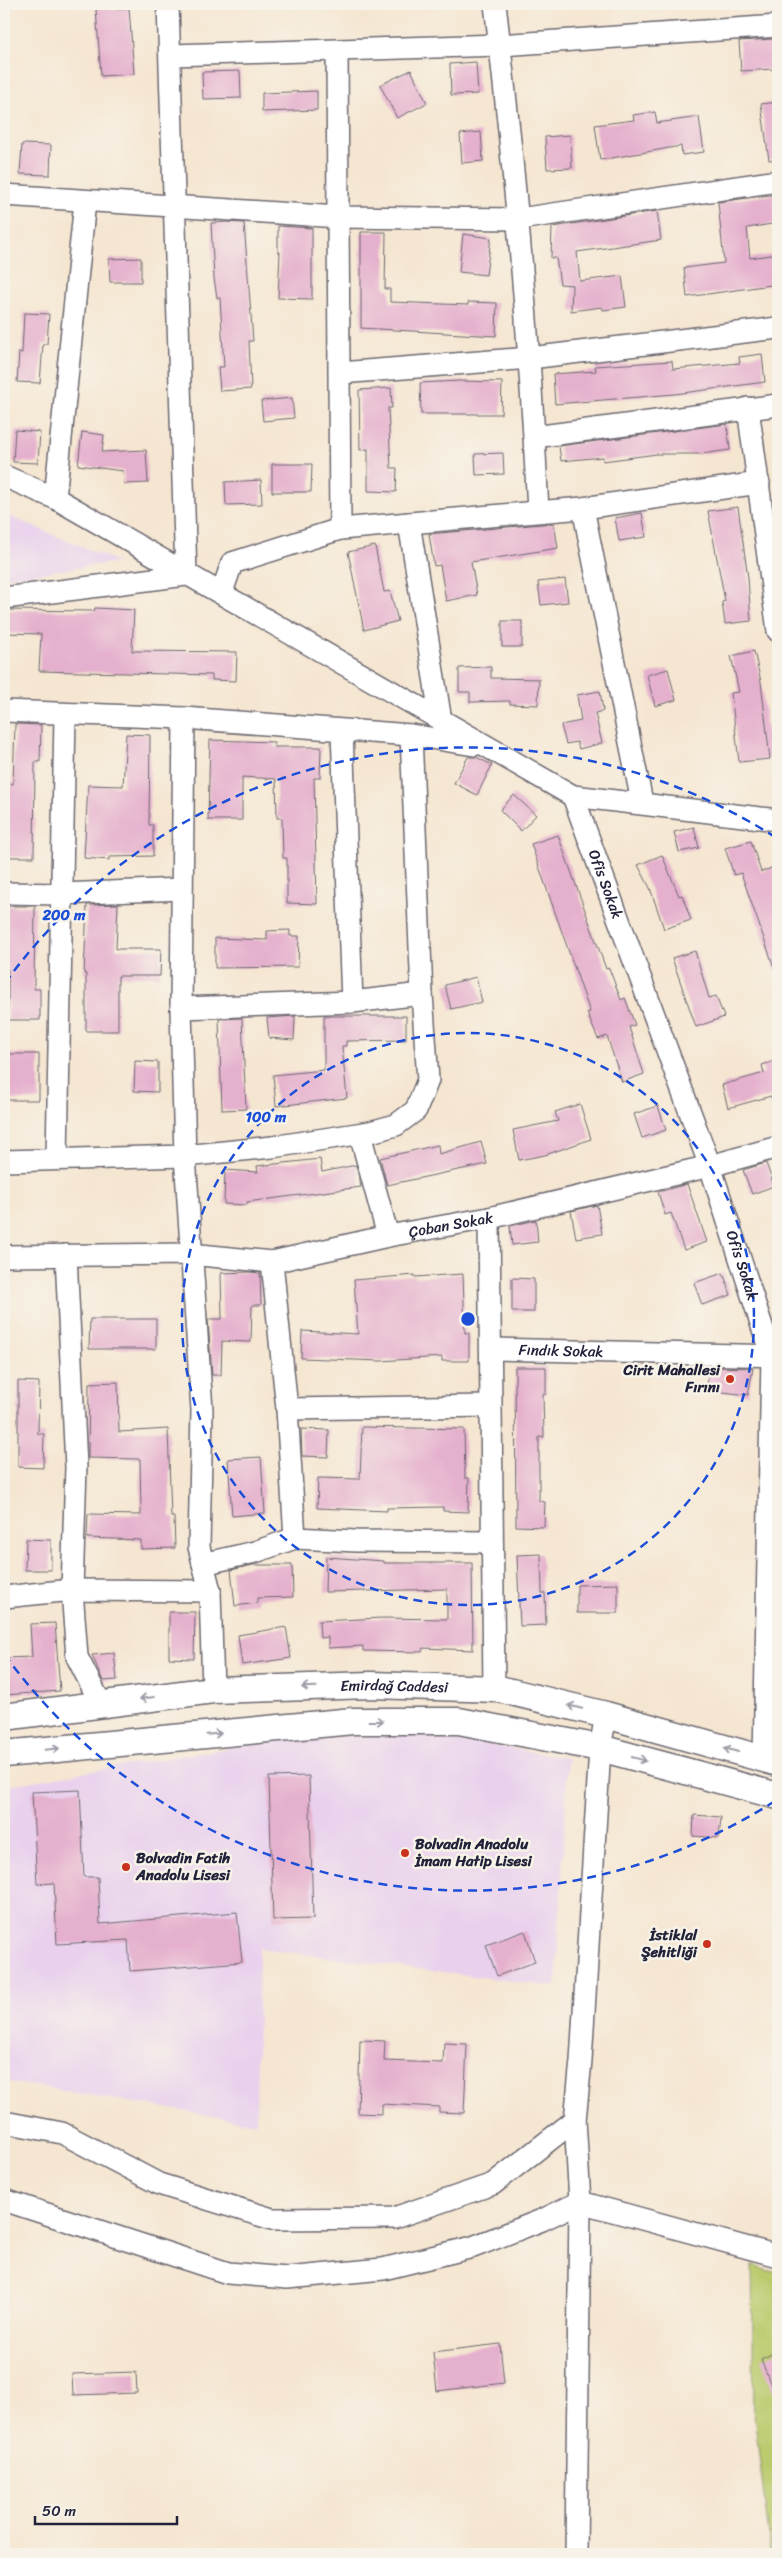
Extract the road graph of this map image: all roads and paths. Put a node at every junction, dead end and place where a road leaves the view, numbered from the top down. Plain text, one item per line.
1 (168, 4) edge
2 (495, 4) edge
3 (778, 26) edge
4 (500, 46) junction
5 (337, 51) junction
6 (171, 55) junction
7 (778, 181) edge
8 (4, 195) edge
9 (86, 201) junction
10 (173, 206) junction
11 (338, 217) junction
12 (519, 219) junction
13 (778, 328) edge
14 (530, 358) junction
15 (340, 373) junction
16 (778, 405) edge
17 (748, 408) junction
18 (534, 437) junction
19 (4, 476) edge
20 (759, 483) junction
21 (55, 498) junction
22 (583, 508) junction
23 (538, 511) junction
24 (409, 523) junction
25 (340, 529) junction
26 (186, 575) junction
27 (222, 592) junction
28 (4, 598) edge
29 (778, 631) edge
30 (4, 711) edge
31 (65, 715) junction
32 (184, 718) junction
33 (441, 721) junction
34 (342, 731) junction
35 (411, 735) junction
36 (486, 746) junction
37 (573, 796) junction
38 (642, 802) junction
39 (778, 820) edge
40 (181, 890) junction
41 (4, 893) edge
42 (62, 894) junction
43 (422, 994) junction
44 (352, 1002) junction
45 (181, 1008) junction
46 (360, 1134) junction
47 (778, 1146) edge
48 (185, 1156) junction
49 (57, 1159) junction
50 (4, 1161) edge
51 (710, 1166) junction
52 (489, 1218) junction
53 (388, 1236) junction
54 (190, 1254) junction
55 (66, 1255) junction
56 (4, 1256) edge
57 (272, 1262) junction
58 (492, 1350) junction
59 (775, 1357) edge
60 (491, 1406) junction
61 (287, 1408) junction
62 (295, 1538) junction
63 (491, 1542) junction
64 (203, 1564) junction
65 (72, 1590) junction
66 (210, 1591) junction
67 (4, 1597) edge
68 (494, 1689) junction
69 (213, 1690) junction
70 (102, 1704) junction
71 (606, 1715) junction
72 (4, 1717) edge
73 (600, 1748) junction
74 (4, 1754) edge
75 (771, 1761) edge
76 (778, 1796) edge
77 (574, 2120) junction
78 (4, 2122) edge
79 (4, 2200) edge
80 (580, 2202) junction
81 (778, 2256) edge
82 (576, 2554) edge

1 - 6 street
2 - 4 street
3 - 4 street
4 - 5 street
4 - 12 street
5 - 6 street
5 - 11 street
6 - 10 street
7 - 12 street
8 - 9 street
9 - 10 street
9 - 21 street
10 - 11 street
10 - 26 street
11 - 12 street
11 - 15 street
12 - 14 street
13 - 14 street
14 - 15 street
14 - 18 street
15 - 25 street
16 - 17 street
17 - 18 street
17 - 20 street
18 - 23 street
19 - 21 street
20 - 22 street
20 - 29 street
21 - 26 street
22 - 23 street
22 - 38 street
23 - 24 street
24 - 25 street
24 - 33 street
25 - 27 street
26 - 27 street
26 - 28 street
27 - 33 street
30 - 31 street
31 - 32 street
31 - 42 street
32 - 34 street
32 - 40 street
33 - 36 street
34 - 35 street
34 - 44 street
35 - 36 street
35 - 43 street
36 - 37 street
37 - 38 street
37 - 51 street, Ofis Sokak
38 - 39 street
40 - 42 street
40 - 45 street
41 - 42 street
42 - 49 street
43 - 44 street
43 - 46 street
44 - 45 street
45 - 48 street
46 - 48 street
46 - 53 street
47 - 51 street, Çoban Sokak
48 - 49 street
48 - 54 street
49 - 50 street
51 - 52 street, Çoban Sokak
51 - 59 street, Ofis Sokak
52 - 53 street, Çoban Sokak
52 - 58 street
53 - 57 street, Çoban Sokak
54 - 55 street, Çoban Sokak
54 - 57 street, Çoban Sokak
54 - 64 street
55 - 56 street, Çoban Sokak
55 - 65 street
57 - 61 street
58 - 59 street, Fındık Sokak
58 - 60 street
59 - 75 street, Ofis Sokak
60 - 61 street
60 - 63 street
61 - 62 street
62 - 63 street
62 - 64 street
63 - 68 street
64 - 66 street
65 - 66 street
65 - 67 street
65 - 70 street
66 - 69 street
68 -> 69 main road, Emirdağ Caddesi
71 -> 68 main road, Emirdağ Caddesi
69 -> 70 main road, Emirdağ Caddesi
70 - 72 main road, Emirdağ Caddesi
71 - 73 street
75 -> 71 main road, Emirdağ Caddesi
74 -> 73 main road
73 -> 76 main road
73 - 77 street
77 - 78 street
77 - 80 street
79 - 80 street
80 - 81 street
80 - 82 street

